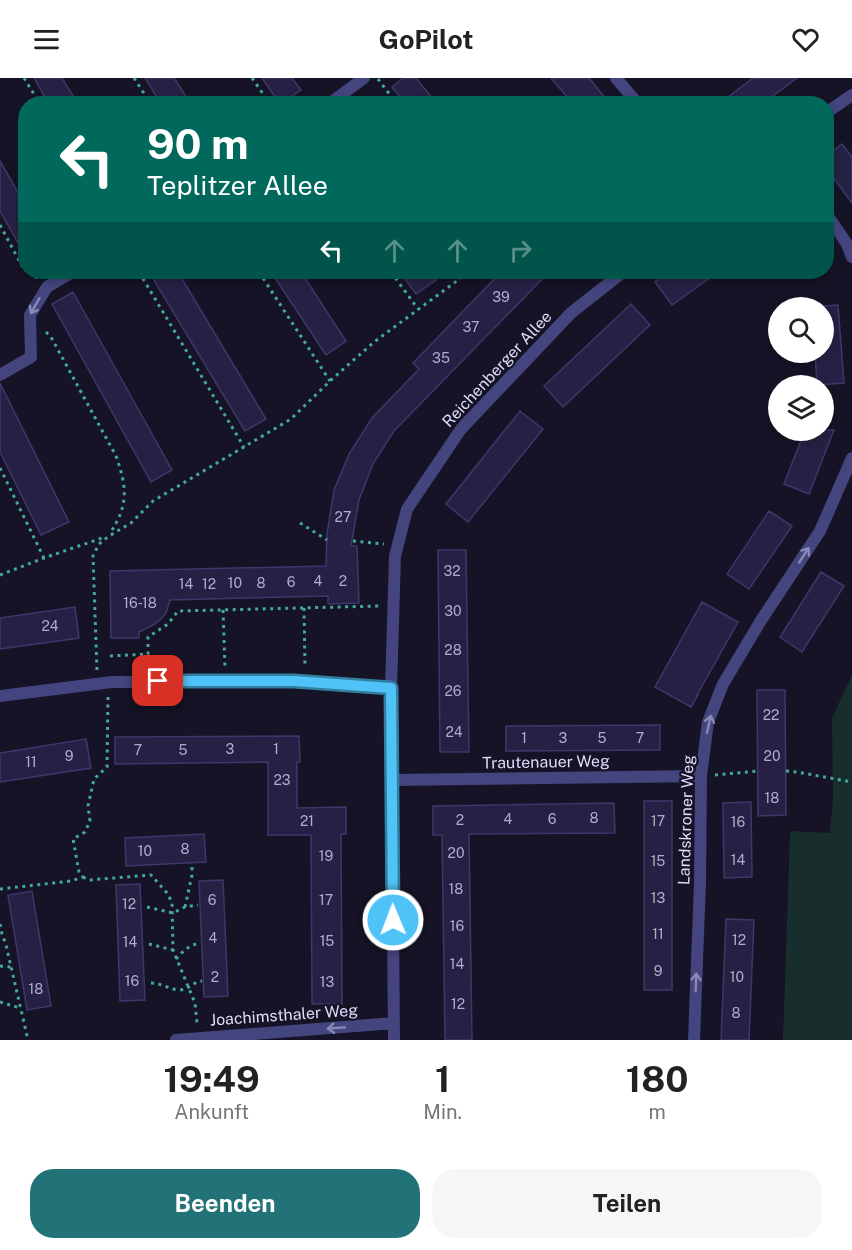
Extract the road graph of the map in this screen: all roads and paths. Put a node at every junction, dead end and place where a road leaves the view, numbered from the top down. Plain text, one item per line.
1 (24, 78) edge
2 (134, 78) edge
3 (252, 78) edge
4 (364, 78) edge
5 (378, 78) edge
6 (616, 78) edge
7 (852, 95) edge
8 (35, 96) edge
9 (146, 96) edge
10 (264, 96) edge
11 (340, 96) edge
12 (391, 96) edge
13 (631, 96) edge
14 (834, 107) edge
15 (0, 225) edge
16 (834, 225) edge
17 (852, 257) edge
18 (18, 259) edge
19 (60, 279) edge
20 (144, 279) edge
21 (264, 279) edge
22 (396, 279) edge
23 (459, 279) edge
24 (614, 279) edge
25 (418, 309) junction
26 (30, 315) junction
27 (0, 375) edge
28 (330, 381) junction
29 (244, 447) junction
30 (852, 458) edge
31 (0, 468) edge
32 (300, 522) dead end
33 (109, 536) junction
34 (327, 540) dead end
35 (353, 541) dead end
36 (398, 546) junction
37 (44, 558) junction
38 (0, 575) edge
39 (393, 606) junction
40 (304, 608) junction
41 (223, 610) junction
42 (110, 656) dead end
43 (226, 681) junction
44 (306, 681) junction
45 (103, 683) junction
46 (391, 688) junction
47 (0, 696) edge
48 (758, 771) dead end
49 (786, 771) dead end
50 (701, 776) junction
51 (392, 780) junction
52 (852, 782) edge
53 (192, 866) dead end
54 (83, 877) junction
55 (0, 889) edge
56 (198, 905) dead end
57 (147, 907) dead end
58 (185, 907) junction
59 (173, 913) junction
60 (0, 924) edge
61 (1, 933) edge
62 (200, 943) dead end
63 (149, 944) dead end
64 (173, 950) junction
65 (177, 959) junction
66 (0, 966) edge
67 (11, 967) junction
68 (202, 981) dead end
69 (151, 983) dead end
70 (188, 988) junction
71 (0, 1002) edge
72 (20, 1008) junction
73 (394, 1023) junction
74 (197, 1038) junction
75 (28, 1040) edge
76 (176, 1040) edge
77 (394, 1040) edge
78 (694, 1040) edge

1 - 8 path
2 - 9 path
3 - 10 path
4 - 11 street
5 - 12 path
6 - 13 street
7 - 14 street
15 - 18 path
16 - 17 street
19 -> 26 street
20 - 29 path
21 - 28 path
22 - 25 path
23 - 25 path
24 - 36 street, Reichenberger Allee
25 - 28 path
26 - 27 street
26 - 33 path
28 - 29 path
29 - 33 path
50 -> 30 street, Landskroner Weg
31 - 37 path
32 - 34 path
33 - 37 path
33 - 45 path
35 - 36 path
36 - 39 street, Reichenberger Allee
37 - 38 path
39 - 40 path
39 - 46 street, Reichenberger Allee
40 - 41 path
40 - 44 path
41 - 42 path
41 - 43 path
43 - 44 street
43 - 45 street
44 - 46 street
45 - 47 street
45 - 54 path
46 - 51 street, Reichenberger Allee
48 - 50 path
49 - 52 path
50 - 51 street, Trautenauer Weg
78 -> 50 street, Landskroner Weg
51 - 73 street, Reichenberger Allee
53 - 58 path
54 - 55 path
54 - 59 path
56 - 58 path
57 - 59 path
58 - 59 path
59 - 64 path
60 - 61 path
61 - 67 path
62 - 65 path
63 - 64 path
64 - 65 path
65 - 70 path
66 - 67 path
67 - 72 path
68 - 70 path
69 - 70 path
70 - 74 path
71 - 72 path
72 - 75 path
73 -> 74 street, Joachimsthaler Weg
73 - 77 street, Reichenberger Allee
74 - 76 street, Joachimsthaler Weg

